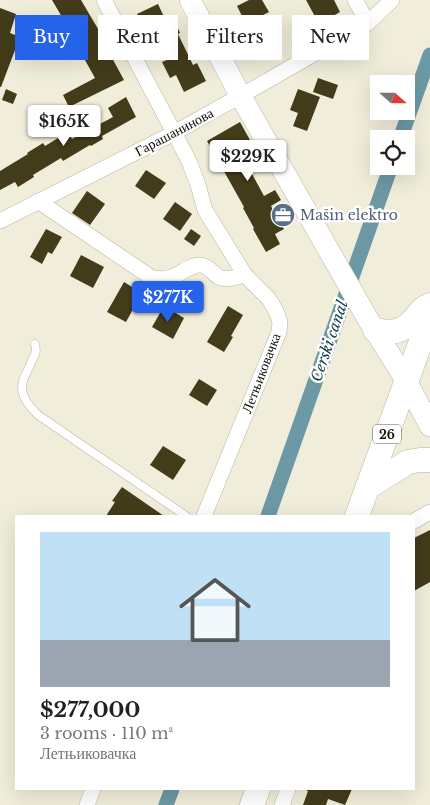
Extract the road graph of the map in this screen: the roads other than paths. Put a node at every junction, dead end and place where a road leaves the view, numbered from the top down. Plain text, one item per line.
1 (104, 0) edge
2 (190, 0) edge
3 (355, 0) edge
4 (392, 0) edge
5 (363, 15) edge
6 (369, 22) edge
7 (302, 60) edge
8 (240, 95) junction
9 (174, 133) junction
10 (38, 201) junction
11 (0, 221) edge
12 (245, 275) junction
13 (430, 305) edge
14 (430, 317) edge
15 (372, 325) junction
16 (35, 344) dead end
17 (407, 382) junction
18 (430, 426) edge
19 (430, 460) edge
20 (368, 487) junction
21 (430, 512) edge
22 (185, 515) edge
23 (204, 515) edge
24 (357, 515) edge
25 (415, 520) edge
26 (93, 790) edge
27 (258, 790) edge
28 (288, 790) edge
29 (87, 805) edge
30 (252, 805) edge
31 (282, 805) edge

1 - 9 street, Летњиковачка
2 - 8 street
3 - 5 street
4 - 6 street, Гарашанинова
7 - 8 street, Гарашанинова
8 - 9 street, Гарашанинова
8 - 15 street
9 - 10 street, Гарашанинова
9 - 12 street, Летњиковачка
10 - 11 street, Гарашанинова
10 - 12 street
12 - 23 street, Летњиковачка
13 - 15 main road
14 - 17 main road, 26
15 - 17 street
16 - 22 lane
17 - 18 street
17 - 20 main road, 26
19 - 20 main road
20 - 24 main road, 26
21 - 25 street
26 - 29 street
27 - 30 main road
28 - 31 street

